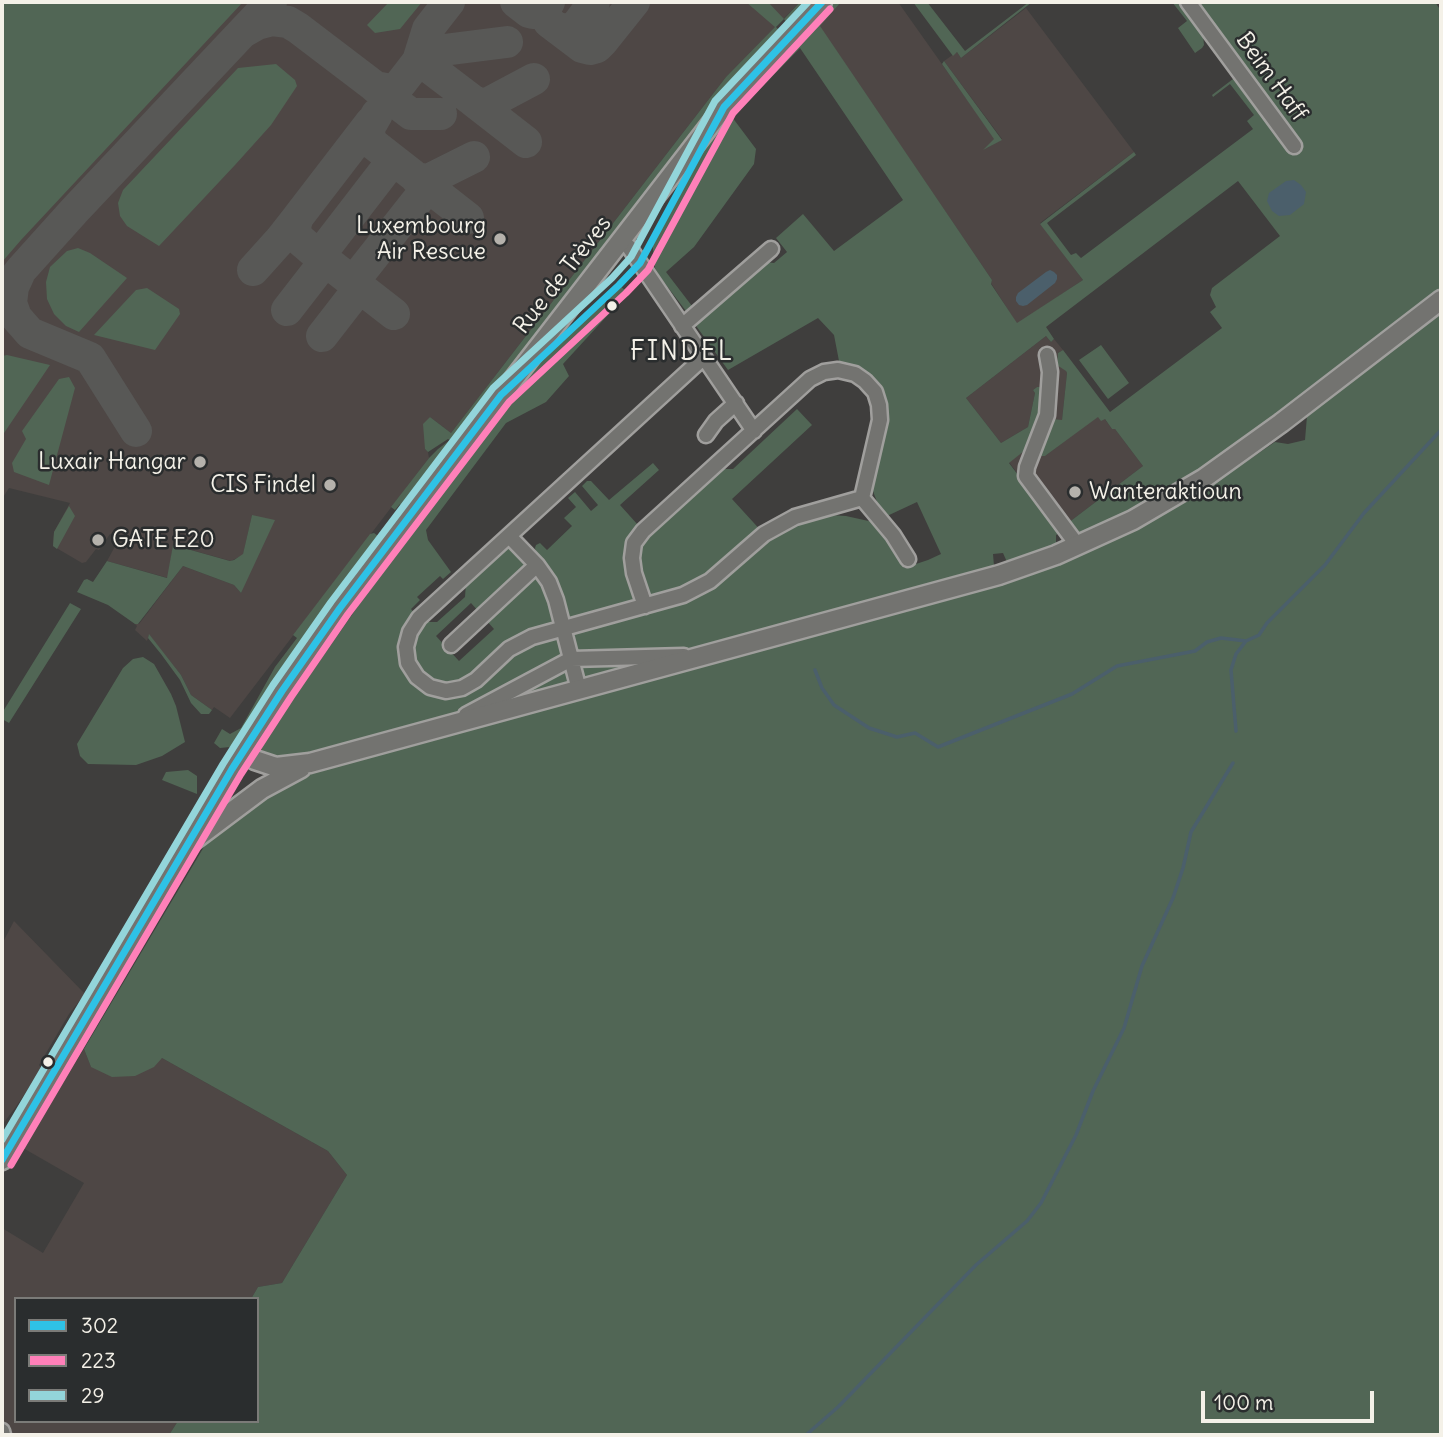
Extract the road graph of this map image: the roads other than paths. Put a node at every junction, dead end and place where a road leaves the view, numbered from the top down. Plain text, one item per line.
1 (822, 2) edge
2 (1188, 2) edge
3 (1294, 146) dead end
4 (620, 240) junction
5 (771, 249) dead end
6 (1441, 300) edge
7 (682, 326) junction
8 (1047, 355) dead end
9 (704, 357) junction
10 (736, 403) junction
11 (754, 431) junction
12 (706, 435) dead end
13 (862, 498) junction
14 (509, 536) junction
15 (1078, 546) junction
16 (908, 559) dead end
17 (537, 565) junction
18 (645, 606) junction
19 (563, 628) junction
20 (451, 645) dead end
21 (706, 655) junction
22 (572, 659) junction
23 (579, 690) junction
24 (446, 726) junction
25 (242, 752) junction
26 (310, 763) junction
27 (228, 776) junction
28 (262, 789) junction
29 (188, 844) junction
30 (2, 1160) edge

1 - 4 main road, Rue de Trèves
2 - 3 street, Beim Haff
4 - 7 street
4 - 25 main road, Rue de Trèves
5 - 7 street
6 - 15 main road
7 - 9 street
8 - 15 street
9 - 10 street
9 - 14 street
10 - 11 street
10 - 12 street
11 - 13 street
11 - 18 street
13 - 16 street
13 - 18 street
14 - 17 street
14 - 19 street
15 - 21 main road
17 - 19 street
17 - 20 street
18 - 19 street
19 - 22 street
21 - 22 street
21 - 23 main road
22 - 23 street
22 - 24 street
23 - 24 main road
24 - 26 main road
25 - 26 main road
25 - 27 main road, Rue de Trèves
26 - 28 main road
27 - 28 main road
27 - 29 main road, Rue de Trèves
28 - 29 main road
29 - 30 main road, Rue de Trèves

